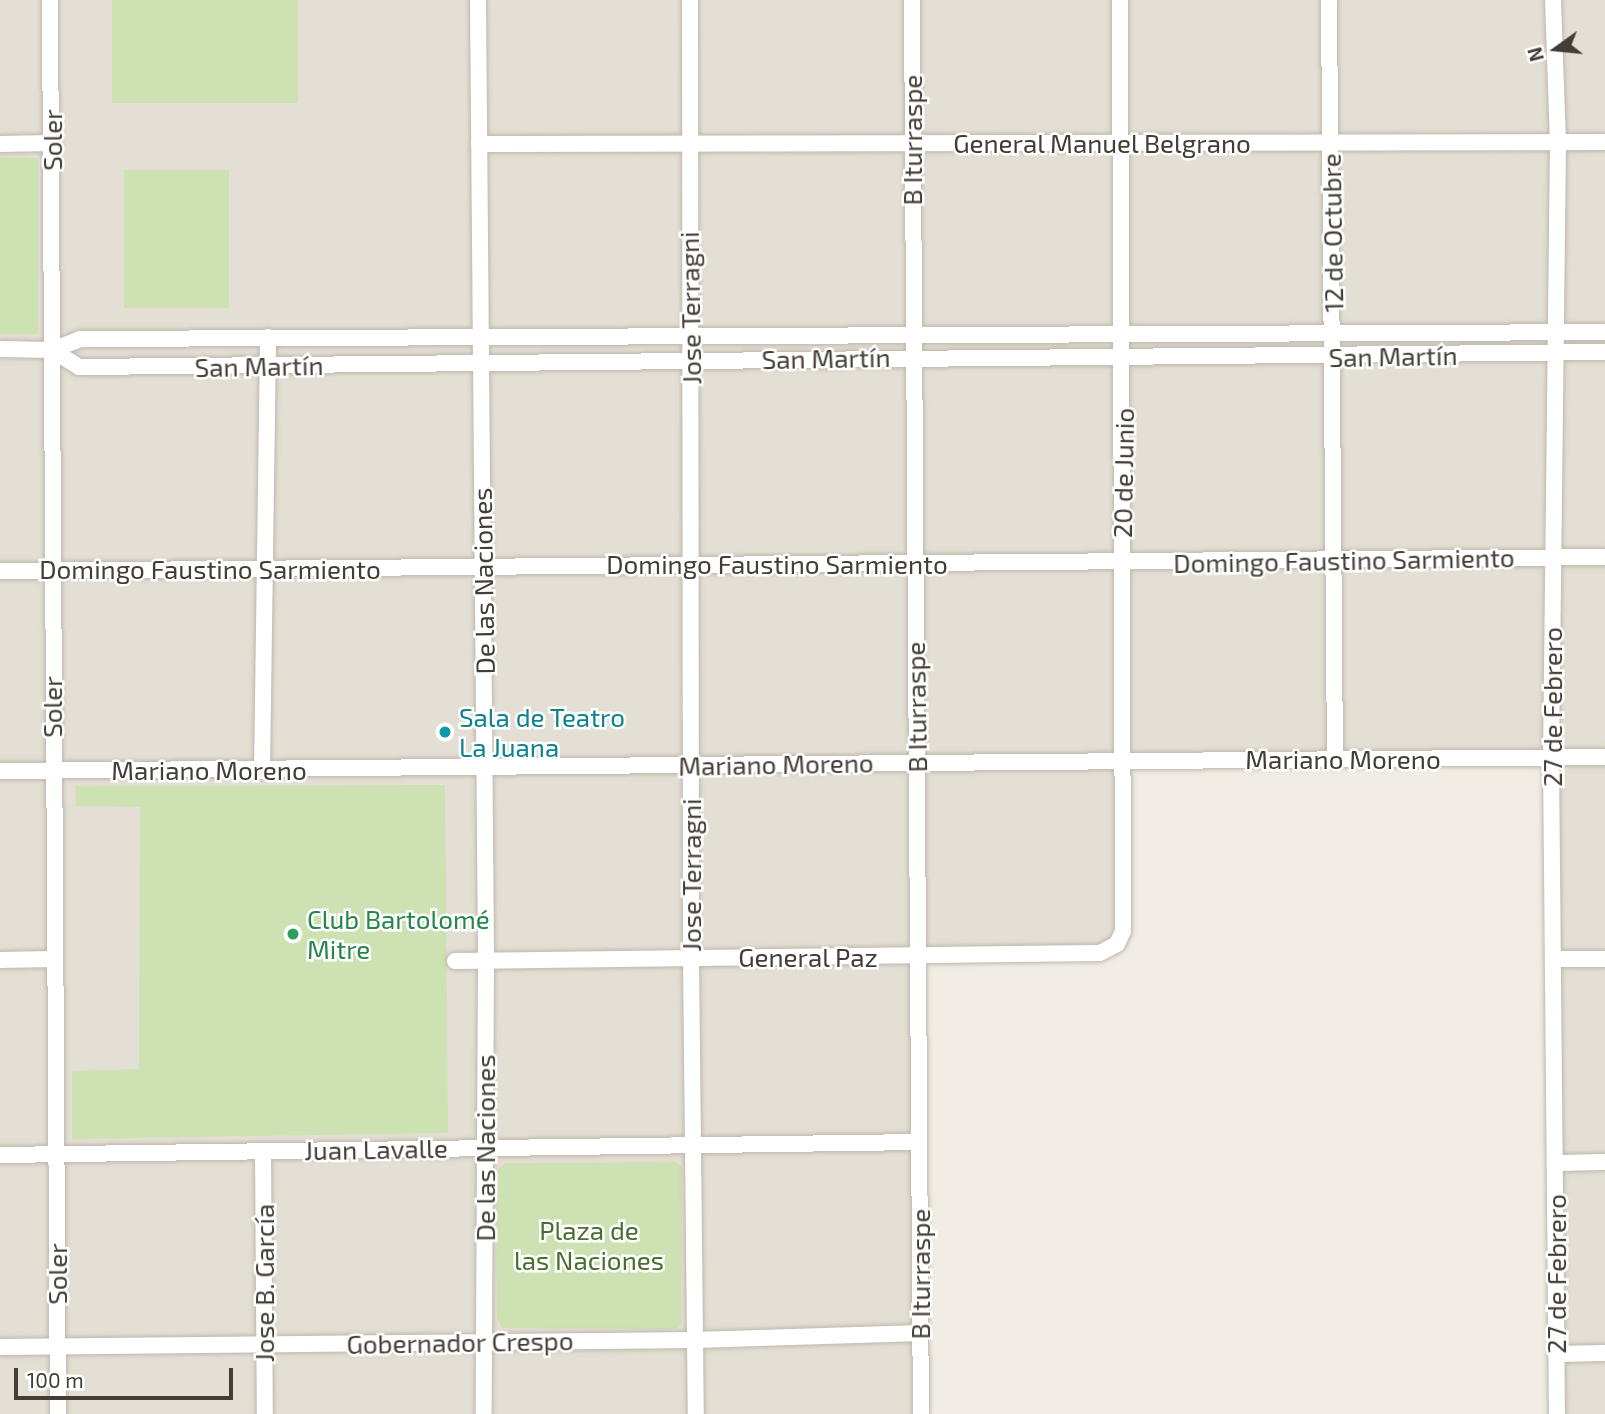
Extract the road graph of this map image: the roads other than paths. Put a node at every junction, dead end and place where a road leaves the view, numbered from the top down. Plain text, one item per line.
1 (50, 0) edge
2 (478, 0) edge
3 (690, 0) edge
4 (912, 0) edge
5 (1120, 0) edge
6 (1329, 0) edge
7 (1553, 0) edge
8 (1331, 142) junction
9 (1558, 142) junction
10 (1605, 142) edge
11 (52, 143) junction
12 (1121, 143) junction
13 (0, 144) edge
14 (479, 144) junction
15 (689, 144) junction
16 (912, 144) junction
17 (1605, 332) edge
18 (1556, 333) junction
19 (1334, 334) junction
20 (912, 335) junction
21 (690, 336) junction
22 (268, 337) junction
23 (480, 337) junction
24 (1124, 337) junction
25 (0, 349) edge
26 (52, 349) junction
27 (1605, 352) edge
28 (1555, 353) junction
29 (912, 357) junction
30 (1334, 358) junction
31 (691, 359) junction
32 (1124, 359) junction
33 (482, 363) junction
34 (265, 366) junction
35 (1605, 557) edge
36 (1553, 558) junction
37 (1334, 560) junction
38 (1122, 562) junction
39 (915, 563) junction
40 (691, 564) junction
41 (482, 567) junction
42 (264, 569) junction
43 (0, 570) edge
44 (52, 570) junction
45 (1605, 757) edge
46 (1552, 758) junction
47 (1335, 760) junction
48 (1123, 761) junction
49 (917, 763) junction
50 (692, 765) junction
51 (485, 766) junction
52 (53, 770) junction
53 (262, 771) junction
54 (0, 772) edge
55 (1116, 944) joint
56 (919, 956) junction
57 (691, 958) junction
58 (1554, 959) junction
59 (1605, 959) edge
60 (0, 960) edge
61 (54, 960) junction
62 (486, 960) junction
63 (455, 961) dead end
64 (919, 1142) junction
65 (693, 1145) junction
66 (486, 1147) junction
67 (263, 1152) junction
68 (56, 1154) junction
69 (0, 1155) edge
70 (1605, 1162) edge
71 (1556, 1163) junction
72 (921, 1333) junction
73 (695, 1340) junction
74 (484, 1342) junction
75 (264, 1344) junction
76 (0, 1347) edge
77 (57, 1347) junction
78 (1605, 1353) edge
79 (1556, 1354) junction
80 (58, 1414) edge
81 (265, 1414) edge
82 (484, 1414) edge
83 (696, 1414) edge
84 (921, 1414) edge
85 (1557, 1414) edge

1 - 11 street, Soler
2 - 14 street, De las Naciones
3 - 15 street, Jose Terragni
4 - 16 street, B Iturraspe
5 - 12 street, 20 de Junio
6 - 8 street, 12 de Octubre
7 - 9 street, 27 de Febrero
8 - 9 street, General Manuel Belgrano
8 - 12 street, General Manuel Belgrano
8 - 19 street, 12 de Octubre
9 - 10 street, General Manuel Belgrano
9 - 18 street, 27 de Febrero
11 - 13 street
11 - 26 street, Soler
12 - 16 street, General Manuel Belgrano
12 - 24 street, 20 de Junio
14 - 15 street, General Manuel Belgrano
14 - 23 street, De las Naciones
15 - 16 street, General Manuel Belgrano
15 - 21 street, Jose Terragni
16 - 20 street, B Iturraspe
17 - 18 street, San Martín
18 - 19 street, San Martín
18 - 28 street, 27 de Febrero
19 - 24 street, San Martín
19 - 30 street, 12 de Octubre
20 - 21 street, San Martín
20 - 24 street, San Martín
20 - 29 street, B Iturraspe
21 - 23 street, San Martín
21 - 31 street, Jose Terragni
22 - 23 street, San Martín
22 - 26 street, San Martín
22 - 34 street
23 - 33 street, De las Naciones
24 - 32 street, 20 de Junio
25 - 26 street, San Martín
26 - 34 street, San Martín
26 - 44 street, Soler
27 - 28 street, San Martín
28 - 30 street, San Martín
28 - 36 street, 27 de Febrero
29 - 31 street, San Martín
29 - 32 street, San Martín
29 - 39 street, B Iturraspe
30 - 32 street, San Martín
30 - 37 street, 12 de Octubre
31 - 33 street, San Martín
31 - 40 street, Jose Terragni
32 - 38 street, 20 de Junio
33 - 34 street, San Martín
33 - 41 street, De las Naciones
34 - 42 street
35 - 36 street, Domingo Faustino Sarmiento
36 - 37 street, Domingo Faustino Sarmiento
36 - 46 street, 27 de Febrero
37 - 38 street, Domingo Faustino Sarmiento
37 - 47 street, 12 de Octubre
38 - 39 street, Domingo Faustino Sarmiento
38 - 48 street, 20 de Junio
39 - 40 street, Domingo Faustino Sarmiento
39 - 49 street, B Iturraspe
40 - 41 street, Domingo Faustino Sarmiento
40 - 50 street, Jose Terragni
41 - 42 street, Domingo Faustino Sarmiento
41 - 51 street, De las Naciones
42 - 44 street, Domingo Faustino Sarmiento
42 - 53 street
43 - 44 street, Domingo Faustino Sarmiento
44 - 52 street, Soler
45 - 46 street, Mariano Moreno
46 - 47 street, Mariano Moreno
46 - 58 street, 27 de Febrero
47 - 48 street, Mariano Moreno
48 - 49 street, Mariano Moreno
48 - 55 street, 20 de Junio
49 - 50 street, Mariano Moreno
49 - 56 street, B Iturraspe
50 - 51 street, Mariano Moreno
50 - 57 street, Jose Terragni
51 - 53 street, Mariano Moreno
51 - 62 street, De las Naciones
52 - 53 street, Mariano Moreno
52 - 54 street, Mariano Moreno
52 - 61 street, Soler
55 - 56 street, General Paz
56 - 57 street, General Paz
56 - 64 street, B Iturraspe
57 - 62 street, General Paz
57 - 65 street, Jose Terragni
58 - 59 street
58 - 71 street, 27 de Febrero
60 - 61 street
61 - 68 street, Soler
62 - 63 street, General Paz
62 - 66 street, De las Naciones
64 - 65 street, Juan Lavalle
64 - 72 street, B Iturraspe
65 - 66 street, Juan Lavalle
65 - 73 street, Jose Terragni
66 - 67 street, Juan Lavalle
66 - 74 street, De las Naciones
67 - 68 street, Juan Lavalle
67 - 75 street, Jose B. García
68 - 69 street, Juan Lavalle
68 - 77 street, Soler
70 - 71 street
71 - 79 street, 27 de Febrero
72 - 73 street, Gobernador Crespo
72 - 84 street, B Iturraspe
73 - 74 street, Gobernador Crespo
73 - 83 street, Jose Terragni
74 - 75 street, Gobernador Crespo
74 - 82 street, De las Naciones
75 - 77 street, Gobernador Crespo
75 - 81 street, Jose B. García
76 - 77 street, Gobernador Crespo
77 - 80 street, Soler
78 - 79 street
79 - 85 street, 27 de Febrero

